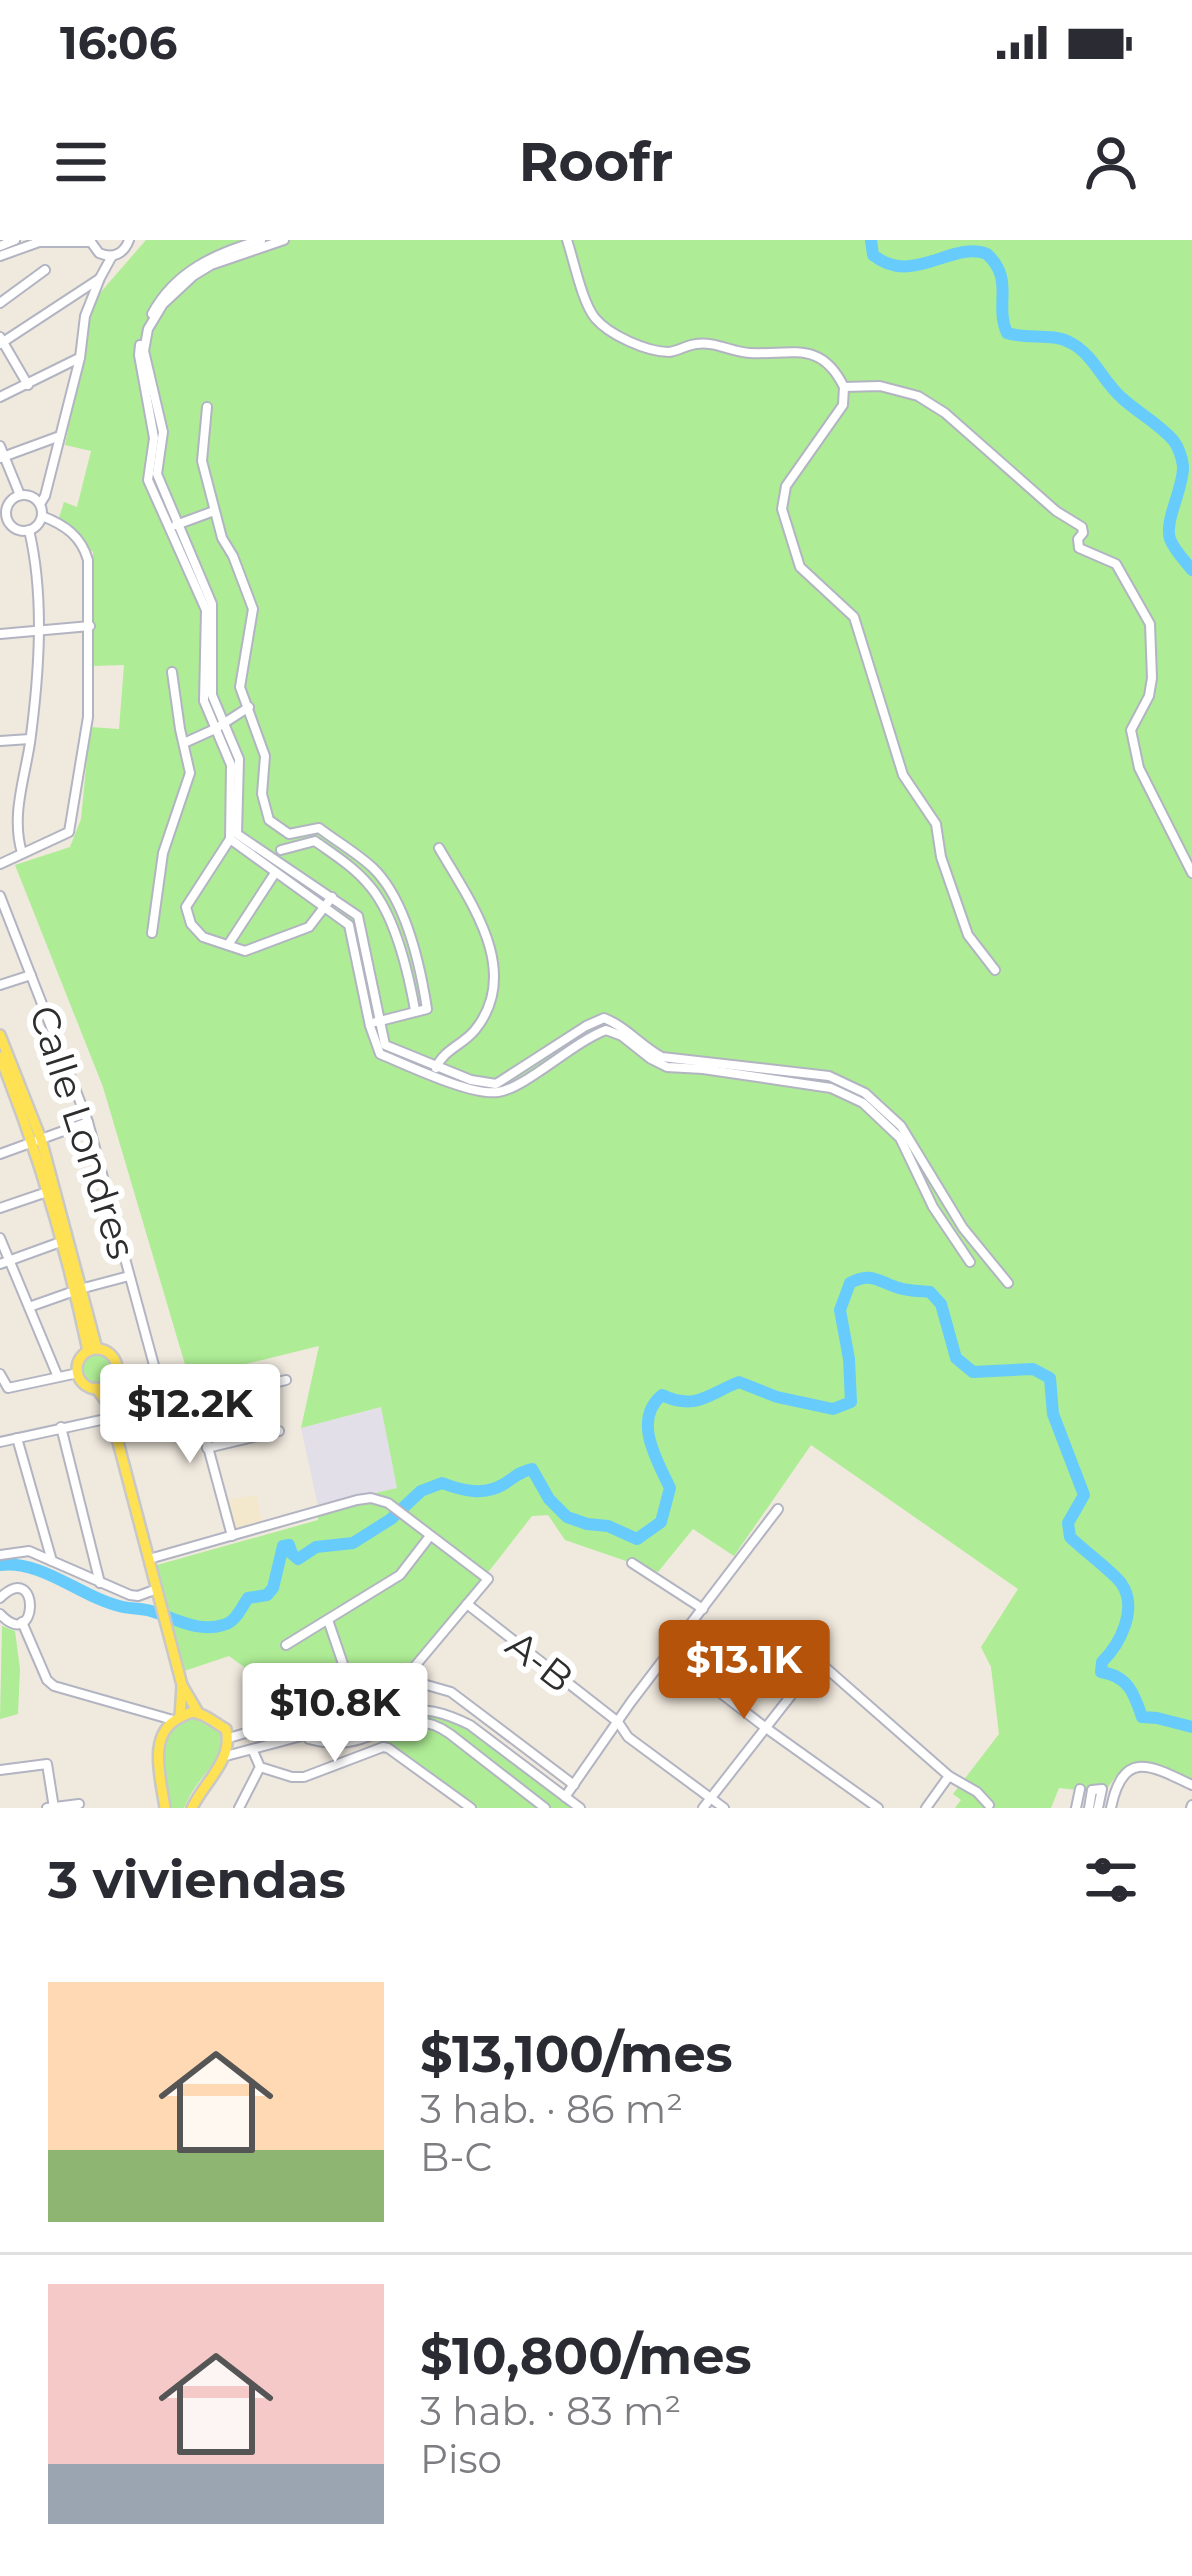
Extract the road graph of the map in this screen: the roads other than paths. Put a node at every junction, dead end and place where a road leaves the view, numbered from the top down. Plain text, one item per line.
1 (15, 240) edge
2 (284, 240) edge
3 (567, 240) edge
4 (91, 241) edge
5 (129, 241) edge
6 (267, 242) edge
7 (0, 246) edge
8 (0, 256) edge
9 (112, 256) junction
10 (45, 270) dead end
11 (100, 278) junction
12 (0, 303) edge
13 (1, 341) edge
14 (80, 358) junction
15 (28, 385) junction
16 (844, 387) junction
17 (0, 397) edge
18 (207, 406) dead end
19 (60, 436) junction
20 (0, 446) edge
21 (2, 457) edge
22 (20, 495) junction
23 (40, 504) junction
24 (214, 511) junction
25 (42, 516) junction
26 (3, 518) edge
27 (174, 526) junction
28 (29, 530) junction
29 (90, 626) junction
30 (39, 631) junction
31 (0, 634) edge
32 (172, 672) dead end
33 (249, 707) junction
34 (225, 723) junction
35 (215, 729) junction
36 (30, 739) junction
37 (0, 741) edge
38 (184, 743) junction
39 (289, 834) junction
40 (230, 839) junction
41 (439, 848) dead end
42 (281, 850) junction
43 (22, 853) junction
44 (0, 864) edge
45 (272, 867) junction
46 (1192, 873) edge
47 (0, 896) edge
48 (332, 897) junction
49 (326, 907) junction
50 (152, 933) dead end
51 (228, 945) junction
52 (994, 970) dead end
53 (31, 975) junction
54 (0, 985) edge
55 (415, 1010) junction
56 (374, 1024) junction
57 (1, 1040) edge
58 (0, 1057) edge
59 (435, 1070) junction
60 (18, 1092) junction
61 (0, 1099) edge
62 (88, 1122) junction
63 (36, 1141) junction
64 (0, 1154) edge
65 (50, 1191) junction
66 (0, 1208) edge
67 (0, 1238) edge
68 (64, 1241) junction
69 (970, 1262) dead end
70 (5, 1263) edge
71 (129, 1276) junction
72 (1008, 1283) dead end
73 (76, 1290) junction
74 (29, 1306) junction
75 (92, 1350) junction
76 (78, 1373) junction
77 (0, 1374) edge
78 (115, 1376) junction
79 (58, 1377) junction
80 (286, 1380) dead end
81 (191, 1384) dead end
82 (96, 1388) junction
83 (192, 1401) junction
84 (108, 1404) junction
85 (112, 1417) junction
86 (61, 1427) junction
87 (279, 1431) dead end
88 (17, 1438) junction
89 (0, 1442) edge
90 (207, 1448) junction
91 (778, 1509) dead end
92 (232, 1536) junction
93 (430, 1536) junction
94 (1, 1553) edge
95 (149, 1559) junction
96 (52, 1561) junction
97 (632, 1563) dead end
98 (100, 1584) junction
99 (158, 1591) junction
100 (0, 1598) edge
101 (467, 1604) junction
102 (703, 1609) junction
103 (0, 1615) edge
104 (328, 1620) junction
105 (22, 1622) junction
106 (286, 1645) dead end
107 (669, 1653) junction
108 (182, 1685) junction
109 (391, 1689) junction
110 (358, 1698) junction
111 (185, 1716) junction
112 (368, 1718) junction
113 (618, 1722) junction
114 (344, 1724) junction
115 (766, 1728) junction
116 (369, 1735) junction
117 (229, 1738) junction
118 (303, 1738) junction
119 (253, 1750) junction
120 (226, 1756) junction
121 (260, 1767) junction
122 (0, 1770) edge
123 (949, 1776) junction
124 (574, 1785) junction
125 (1192, 1785) edge
126 (1080, 1789) dead end
127 (450, 1792) junction
128 (565, 1797) junction
129 (711, 1798) junction
130 (79, 1804) dead end
131 (988, 1805) dead end
132 (52, 1808) edge
133 (165, 1808) edge
134 (192, 1808) edge
135 (239, 1808) edge
136 (454, 1808) edge
137 (471, 1808) edge
138 (544, 1808) edge
139 (580, 1808) edge
140 (703, 1808) edge
141 (724, 1808) edge
142 (878, 1808) edge
143 (926, 1808) edge
144 (1076, 1808) edge
145 (1089, 1808) edge
146 (1099, 1808) edge
147 (1111, 1808) edge

1 - 7 street
2 - 6 street
3 - 16 street
4 - 8 street
4 - 9 street
5 - 9 street
6 - 27 street
9 - 11 street
10 - 12 street
11 - 13 street
11 - 14 street
13 - 15 street
14 - 15 street
14 - 19 street
15 - 17 street
16 - 46 street
16 - 52 street
18 - 24 street
19 - 21 street
19 - 23 street
20 - 21 street
21 - 22 street
22 - 23 street
22 - 26 street
23 - 25 street
24 - 27 street
24 - 33 street
25 - 28 street
25 - 29 street
26 - 28 street
27 - 34 street
27 - 35 street
28 - 30 street
29 - 30 street
29 - 43 street
30 - 31 street
30 - 36 street
32 - 38 street
33 - 34 street
33 - 39 street
34 - 35 street
34 - 45 street
35 - 38 street
35 - 40 street
36 - 37 street
36 - 43 street
38 - 50 street
39 - 42 street
39 - 55 street
40 - 45 street
40 - 51 street
41 - 59 street
42 - 45 street
42 - 55 street
43 - 44 street
45 - 48 street
45 - 49 street
45 - 51 street
47 - 53 street, Calle Londres
48 - 49 street
48 - 56 street
49 - 51 street
49 - 56 street
53 - 54 street
53 - 62 street, Calle Londres
55 - 56 street
56 - 59 street
57 - 60 main road
58 - 60 main road
59 - 69 street
59 - 72 street
60 - 61 street
60 - 63 main road
62 - 63 street
62 - 71 street, Calle Londres
63 - 64 street
63 - 65 main road
65 - 66 street
65 - 68 main road
67 - 70 street
68 - 70 street
68 - 73 main road
70 - 74 street
71 - 73 street
71 - 78 street, Calle Londres
73 - 74 street
73 - 75 main road
74 - 79 street
75 - 76 main road
75 - 78 main road
76 - 79 street
76 - 82 main road
77 - 79 street
78 - 82 main road
78 - 84 main road
80 - 83 street
81 - 83 street
82 - 84 main road
83 - 85 street
83 - 90 street
84 - 85 main road
85 - 86 street
85 - 95 main road
86 - 88 street
86 - 98 street
87 - 90 street
88 - 89 street
88 - 96 street
90 - 92 street
91 - 102 street
92 - 93 street
92 - 95 street
93 - 101 street
93 - 104 street
94 - 96 street
95 - 99 main road
96 - 98 street
97 - 102 street
98 - 99 street
99 - 108 main road
100 - 105 street
101 - 109 street
101 - 113 street, A-B
102 - 107 street
103 - 105 street
104 - 106 street
104 - 110 street
105 - 111 street
107 - 113 street
107 - 115 street
108 - 111 main road
108 - 111 main road
109 - 110 street
109 - 124 street
110 - 112 street
110 - 117 street
111 - 117 main road
111 - 133 main road
112 - 114 street
112 - 116 street
112 - 128 street
113 - 124 street
113 - 129 street, A-B
114 - 116 street
114 - 118 street
115 - 123 street
115 - 129 street
115 - 142 street
116 - 118 street
116 - 138 street
117 - 120 main road
118 - 119 street
119 - 120 street
119 - 121 street
120 - 134 main road
121 - 127 street
121 - 135 street
122 - 132 street
123 - 131 street
123 - 143 street
124 - 128 street
125 - 147 street
126 - 144 street
127 - 136 street
127 - 137 street
128 - 139 street
129 - 140 street
129 - 141 street, A-B
130 - 132 street
145 - 146 street

